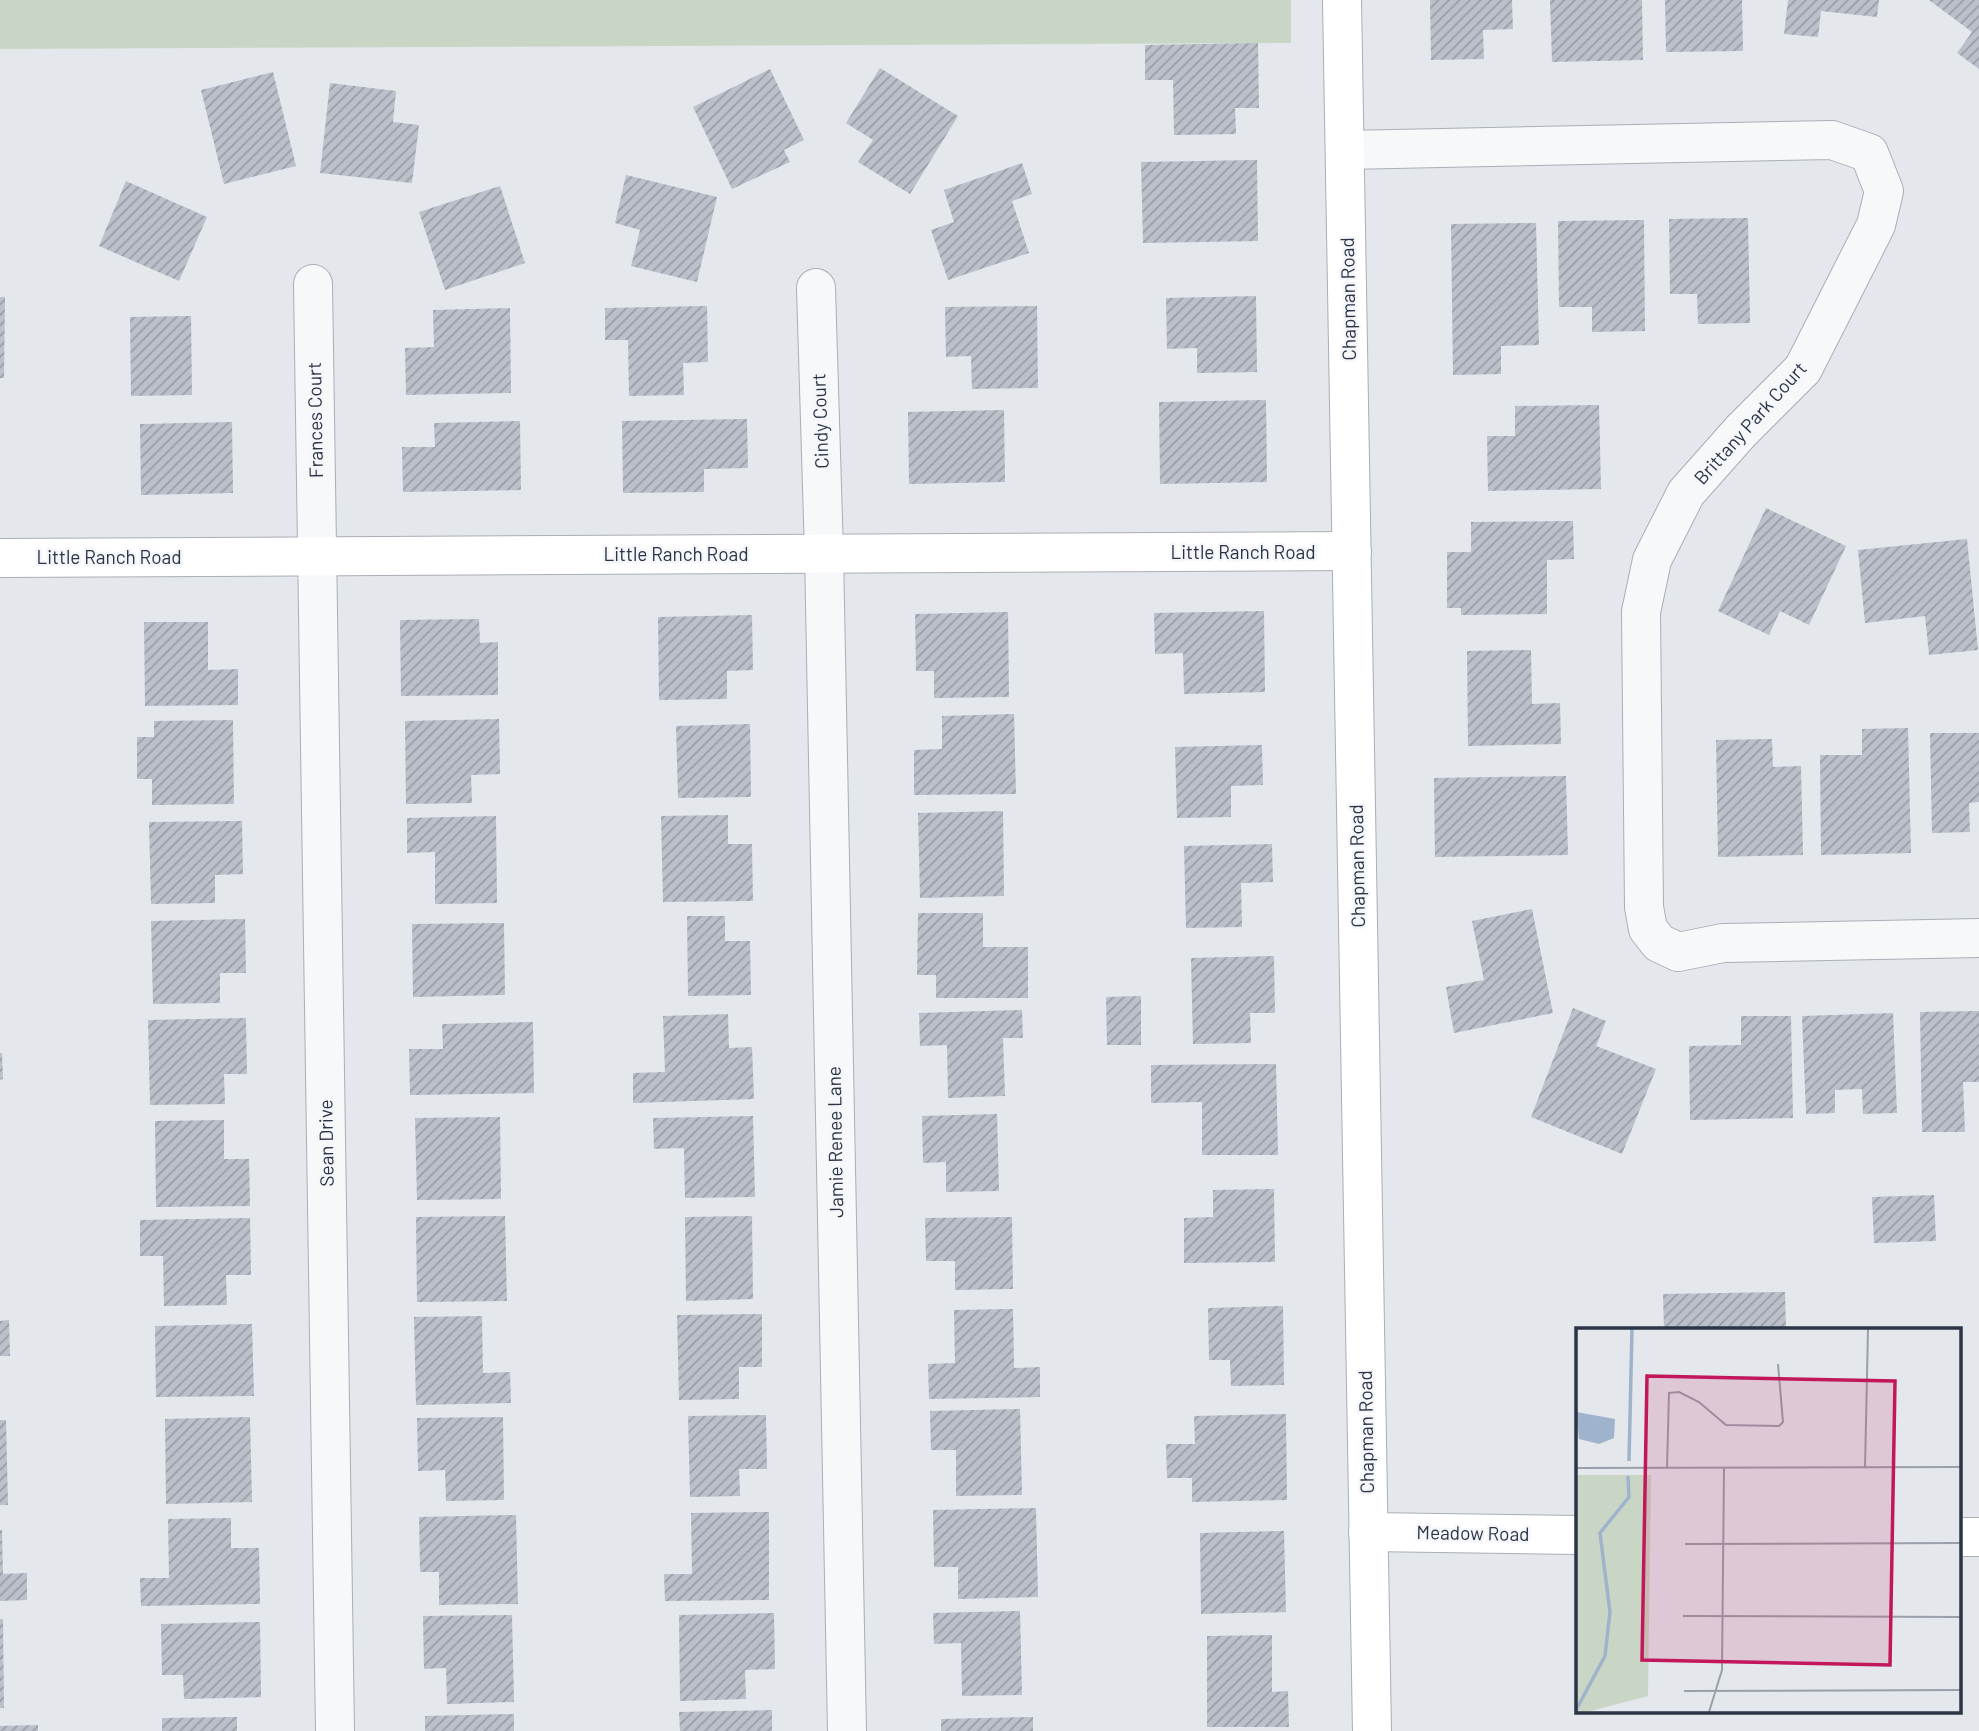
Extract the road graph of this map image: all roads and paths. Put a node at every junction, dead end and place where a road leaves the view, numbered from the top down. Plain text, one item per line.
1 (1342, 0) edge
2 (1345, 150) junction
3 (313, 285) dead end
4 (816, 288) dead end
5 (1352, 551) junction
6 (824, 553) junction
7 (317, 556) junction
8 (0, 558) edge
9 (1979, 938) edge
10 (1368, 1532) junction
11 (1576, 1535) edge
12 (335, 1731) edge
13 (846, 1731) edge
14 (1372, 1731) edge

1 - 2 street, Chapman Road
2 - 5 street, Chapman Road
2 - 9 street, Brittany Park Court
3 - 7 street, Frances Court
4 - 6 street, Cindy Court
5 - 6 street, Little Ranch Road
5 - 10 street, Chapman Road
6 - 7 street, Little Ranch Road
6 - 13 street, Jamie Renee Lane
7 - 8 street, Little Ranch Road
7 - 12 street, Sean Drive
10 - 11 street, Meadow Road
10 - 14 street, Chapman Road

